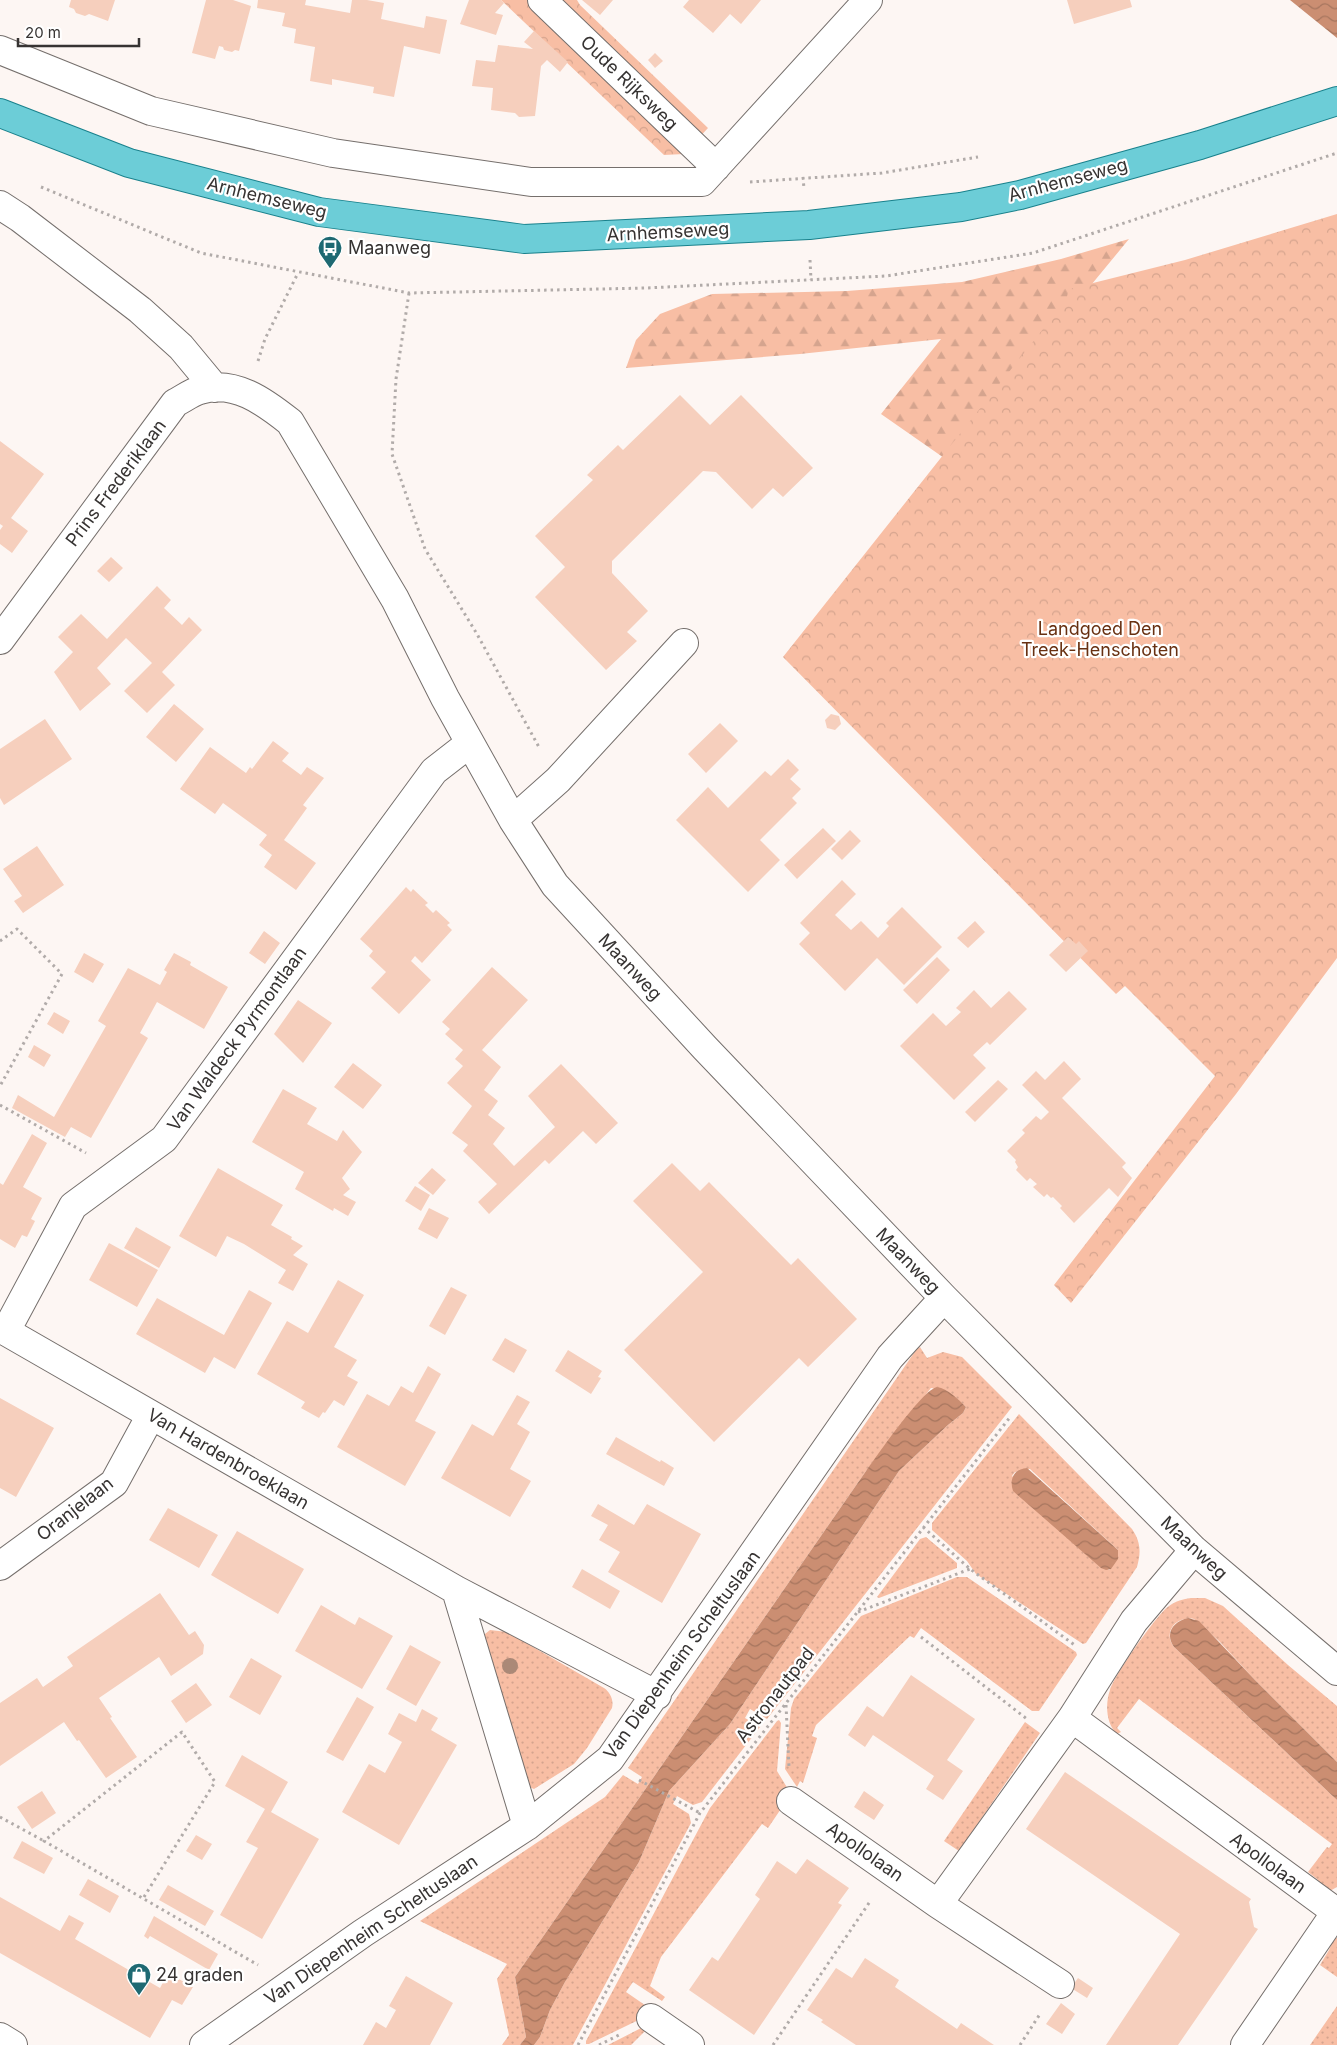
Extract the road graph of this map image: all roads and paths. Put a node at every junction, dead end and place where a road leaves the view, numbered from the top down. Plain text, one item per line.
1 (542, 0) edge
2 (868, 0) edge
3 (0, 50) edge
4 (1337, 101) edge
5 (0, 114) edge
6 (978, 157) dead end
7 (709, 174) junction
8 (36, 185) dead end
9 (0, 206) edge
10 (298, 273) junction
11 (315, 276) dead end
12 (409, 293) dead end
13 (215, 388) junction
14 (256, 398) junction
15 (0, 640) edge
16 (684, 643) dead end
17 (470, 743) junction
18 (558, 780) junction
19 (513, 820) junction
20 (0, 941) edge
21 (0, 1086) edge
22 (0, 1105) edge
23 (120, 1172) junction
24 (944, 1298) junction
25 (3, 1330) edge
26 (1034, 1389) junction
27 (151, 1415) junction
28 (922, 1527) junction
29 (1194, 1550) junction
30 (0, 1566) edge
31 (970, 1569) junction
32 (456, 1590) junction
33 (856, 1612) junction
34 (921, 1636) dead end
35 (1103, 1666) junction
36 (1337, 1671) edge
37 (657, 1695) junction
38 (786, 1705) junction
39 (1072, 1718) junction
40 (1055, 1741) junction
41 (636, 1779) dead end
42 (791, 1800) joint
43 (700, 1813) junction
44 (0, 1818) edge
45 (526, 1826) junction
46 (44, 1841) junction
47 (892, 1871) junction
48 (144, 1898) junction
49 (938, 1904) junction
50 (291, 1984) junction
51 (1060, 1984) dead end
52 (651, 2018) dead end
53 (0, 2038) edge
54 (13, 2045) edge
55 (204, 2045) edge
56 (578, 2045) edge
57 (690, 2045) edge
58 (773, 2045) edge
59 (1245, 2045) edge

1 - 7 street, Oude Rijksweg
2 - 7 street
3 - 7 street
4 - 5 main road, Arnhemseweg
6 - 7 path
8 - 10 path
9 - 13 street
10 - 11 path
10 - 14 path
12 - 18 path
13 - 14 street, Prins Frederiklaan
13 - 15 street, Prins Frederiklaan
14 - 17 street, Maanweg
16 - 18 street
17 - 19 street, Maanweg
17 - 23 street, Van Waldeck Pyrmontlaan
18 - 19 street
19 - 24 street, Maanweg
20 - 21 path
22 - 23 path
23 - 25 street, Van Waldeck Pyrmontlaan
24 - 26 street, Maanweg
24 - 37 street, Van Diepenheim Scheltuslaan
25 - 27 street, Van Hardenbroeklaan
26 - 28 path, Astronautpad
26 - 29 street, Maanweg
27 - 30 street, Oranjelaan
27 - 32 street, Van Hardenbroeklaan
28 - 31 path
28 - 33 path, Astronautpad
29 - 35 street
29 - 36 street, Maanweg
31 - 33 path
31 - 35 path
32 - 37 street, Van Hardenbroeklaan
32 - 45 street
33 - 38 path, Astronautpad
34 - 40 path
35 - 39 street
37 - 45 street, Van Diepenheim Scheltuslaan
38 - 42 path
38 - 43 path, Astronautpad
39 - 40 street
39 - 59 street, Apollolaan
40 - 49 street
41 - 43 path
42 - 47 street, Apollolaan
43 - 56 path, Astronautpad
44 - 46 path
45 - 50 street, Van Diepenheim Scheltuslaan
46 - 48 path
46 - 48 path
47 - 49 street, Apollolaan
47 - 58 path
48 - 50 path
49 - 51 street, Apollolaan
50 - 55 street, Van Diepenheim Scheltuslaan
52 - 57 street
53 - 54 street

